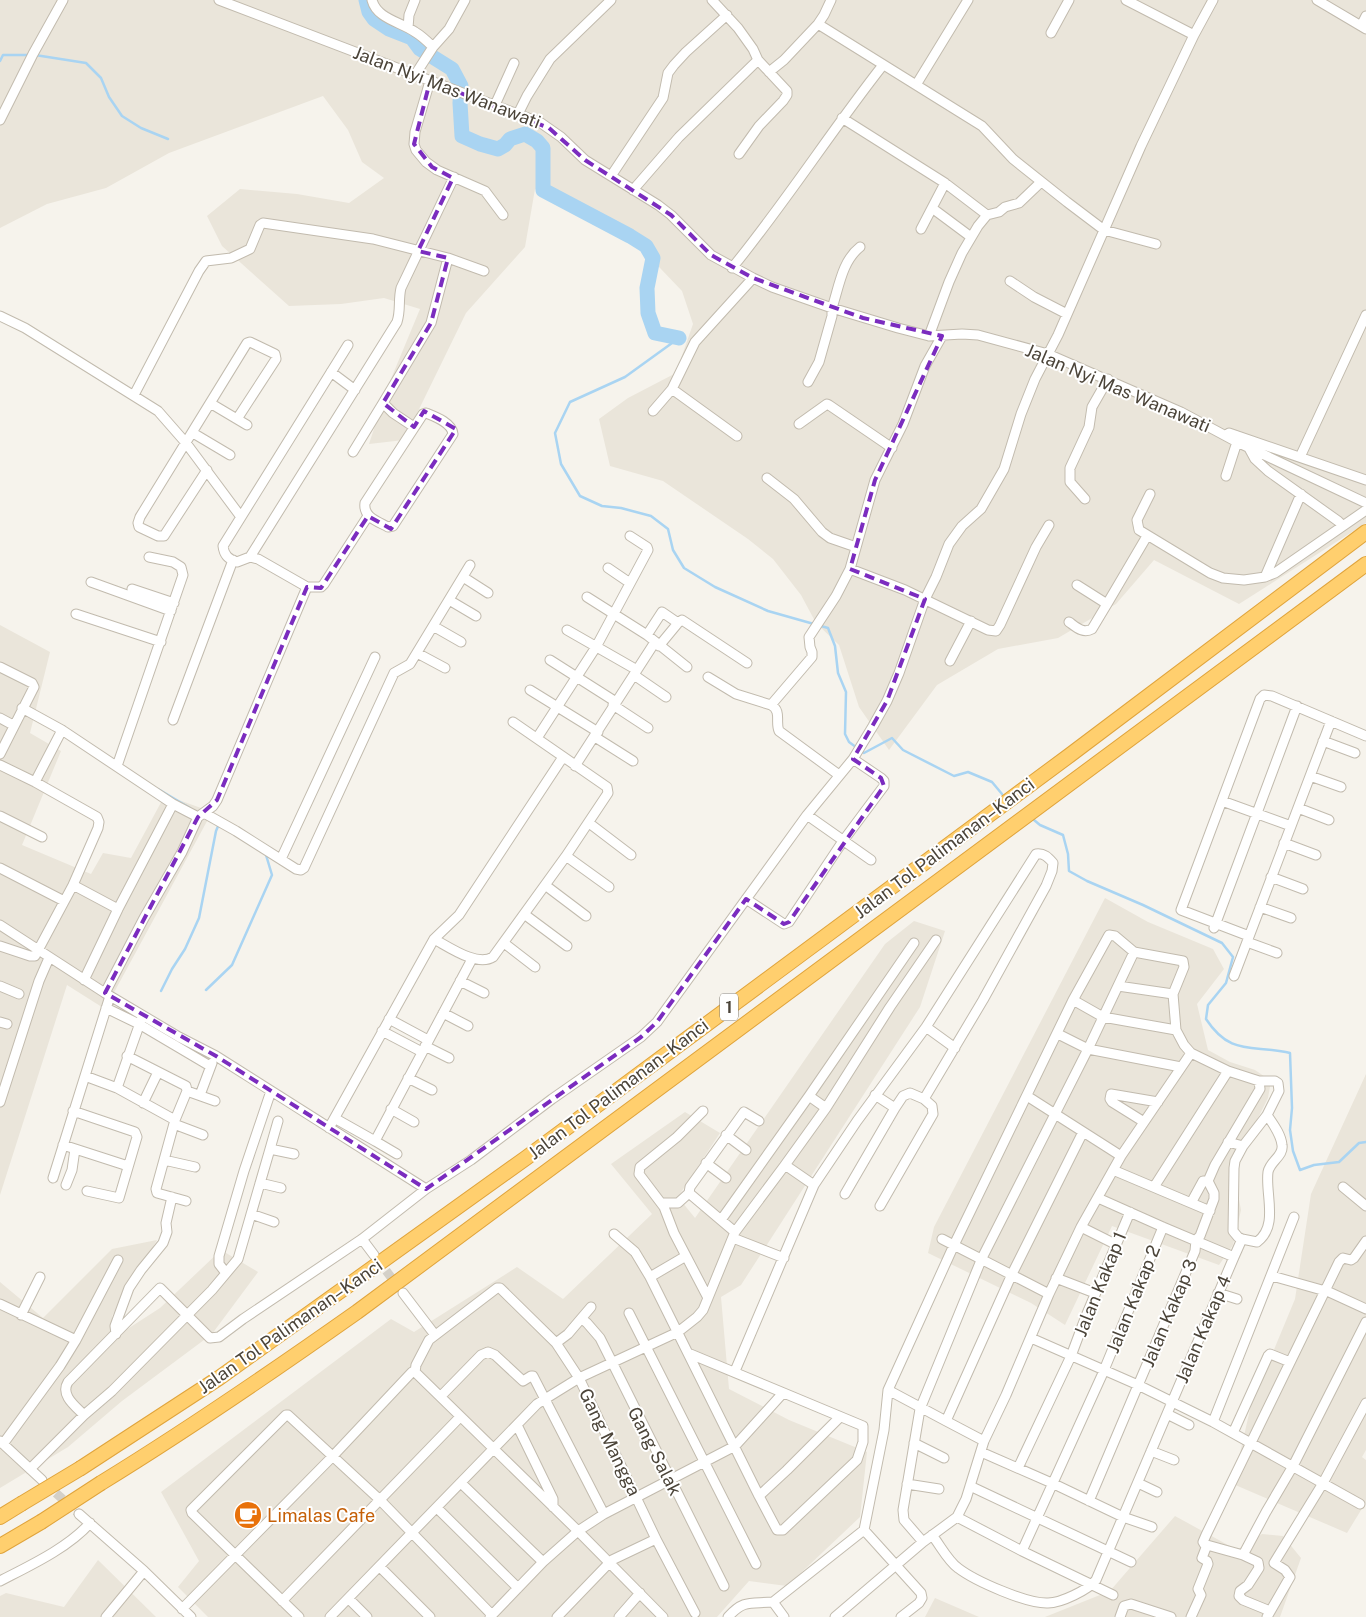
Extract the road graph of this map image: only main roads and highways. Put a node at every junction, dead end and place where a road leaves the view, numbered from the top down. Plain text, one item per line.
1 (1366, 532) edge
2 (1366, 564) edge
3 (0, 1517) edge
4 (0, 1546) edge

1 - 3 highway, Jalan Tol Palimanan–Kanci / 1, bridge
2 - 4 highway, Jalan Tol Palimanan–Kanci / 1, bridge

